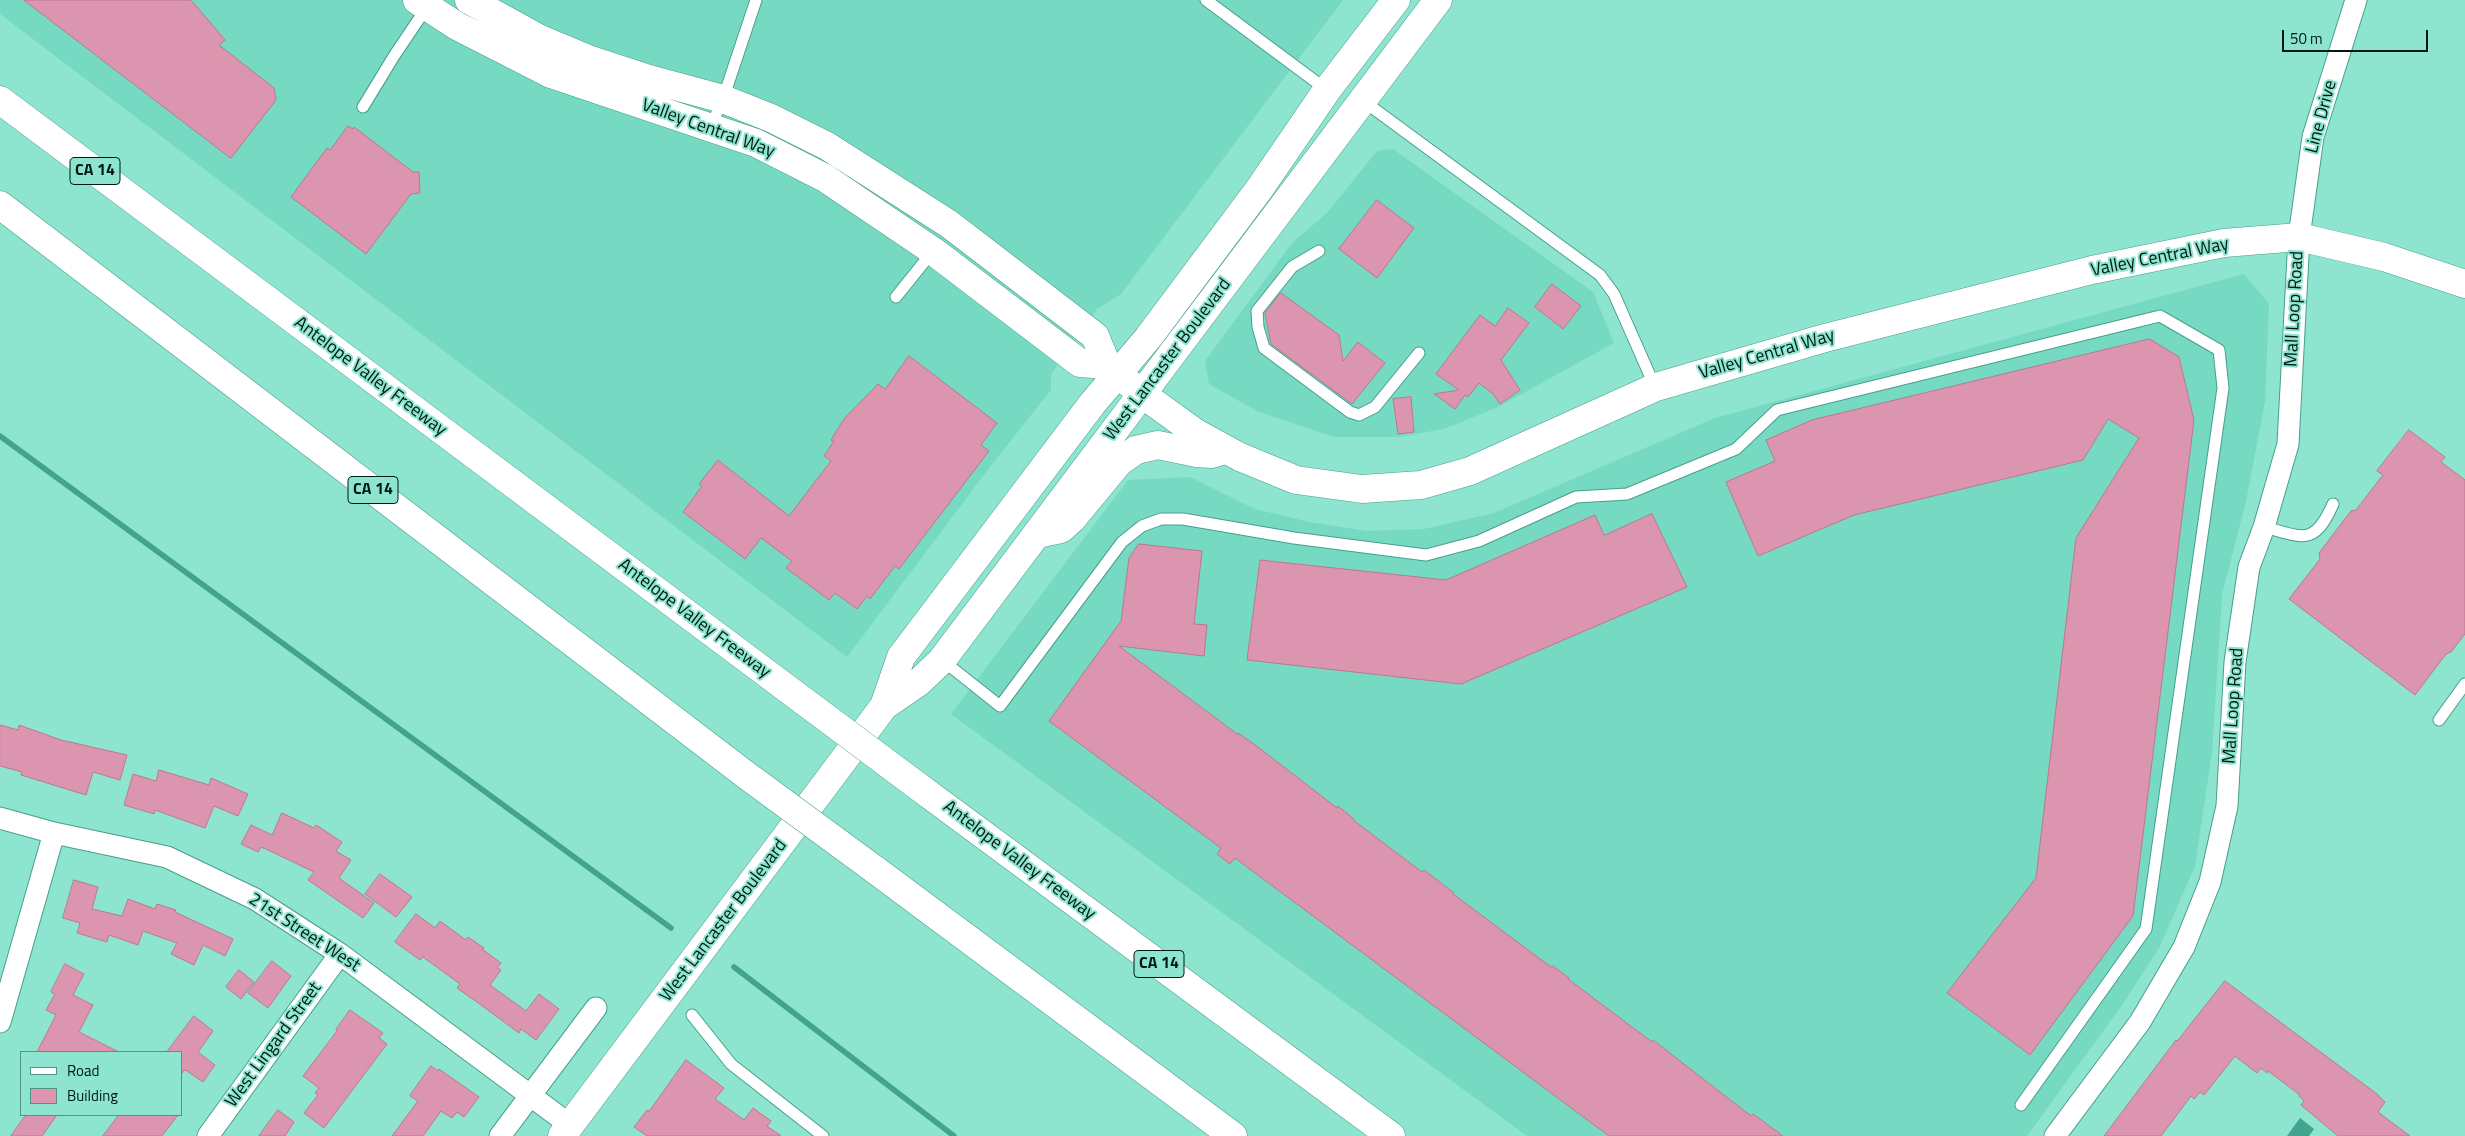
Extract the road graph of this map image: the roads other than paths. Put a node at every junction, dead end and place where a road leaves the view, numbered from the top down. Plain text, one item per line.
1 (469, 0) edge
2 (756, 0) edge
3 (1206, 0) edge
4 (1396, 0) edge
5 (1438, 0) edge
6 (2356, 0) edge
7 (422, 3) edge
8 (574, 53) junction
9 (1327, 90) junction
10 (723, 99) junction
11 (0, 100) edge
12 (1362, 100) junction
13 (364, 107) dead end
14 (712, 126) junction
15 (0, 205) edge
16 (2299, 237) junction
17 (933, 251) junction
18 (1319, 251) dead end
19 (2465, 284) edge
20 (896, 297) dead end
21 (1419, 353) dead end
22 (1112, 370) junction
23 (1656, 387) junction
24 (1142, 394) junction
25 (1225, 450) junction
26 (2333, 504) dead end
27 (2264, 526) junction
28 (1036, 534) junction
29 (942, 660) junction
30 (2465, 684) edge
31 (884, 706) junction
32 (2439, 720) dead end
33 (0, 818) edge
34 (54, 833) junction
35 (340, 954) junction
36 (596, 1008) dead end
37 (692, 1015) dead end
38 (0, 1022) edge
39 (530, 1096) junction
40 (2021, 1105) dead end
41 (566, 1130) edge
42 (208, 1136) edge
43 (500, 1136) edge
44 (823, 1136) edge
45 (1233, 1136) edge
46 (1391, 1136) edge
47 (2055, 1136) edge

1 - 8 main road, Valley Central Way
2 - 10 lane
3 - 9 lane
4 - 9 main road, West Lancaster Boulevard
5 - 12 main road, West Lancaster Boulevard
6 - 16 street, Line Drive
7 - 8 main road
7 - 13 lane
7 - 14 main road, Valley Central Way
8 - 10 main road, Valley Central Way
9 - 22 main road, West Lancaster Boulevard
10 - 14 lane
10 - 22 main road, Valley Central Way
11 - 46 main road, Antelope Valley Freeway / CA 14, bridge
12 - 23 lane
12 - 24 main road, West Lancaster Boulevard
14 - 17 main road, Valley Central Way
15 - 45 main road, CA 14, bridge
16 - 19 main road, Valley Central Way
16 - 23 main road, Valley Central Way
16 - 27 street, Mall Loop Road
17 - 20 lane
17 - 22 main road, Valley Central Way
18 - 21 lane
22 - 24 main road, Valley Central Way
22 - 31 main road, West Lancaster Boulevard
23 - 25 main road, Valley Central Way
24 - 25 main road, Valley Central Way
24 - 28 main road, West Lancaster Boulevard
25 - 28 main road
26 - 27 lane
27 - 47 street, Mall Loop Road
28 - 29 main road, West Lancaster Boulevard
29 - 31 main road, West Lancaster Boulevard
29 - 40 lane
30 - 32 lane
31 - 41 main road, West Lancaster Boulevard
33 - 34 street, 21st Street West
34 - 35 street, 21st Street West
34 - 38 street
35 - 39 street, 21st Street West
35 - 42 street, West Lingard Street
36 - 39 street
37 - 44 lane
39 - 41 street, 21st Street West
39 - 43 street

